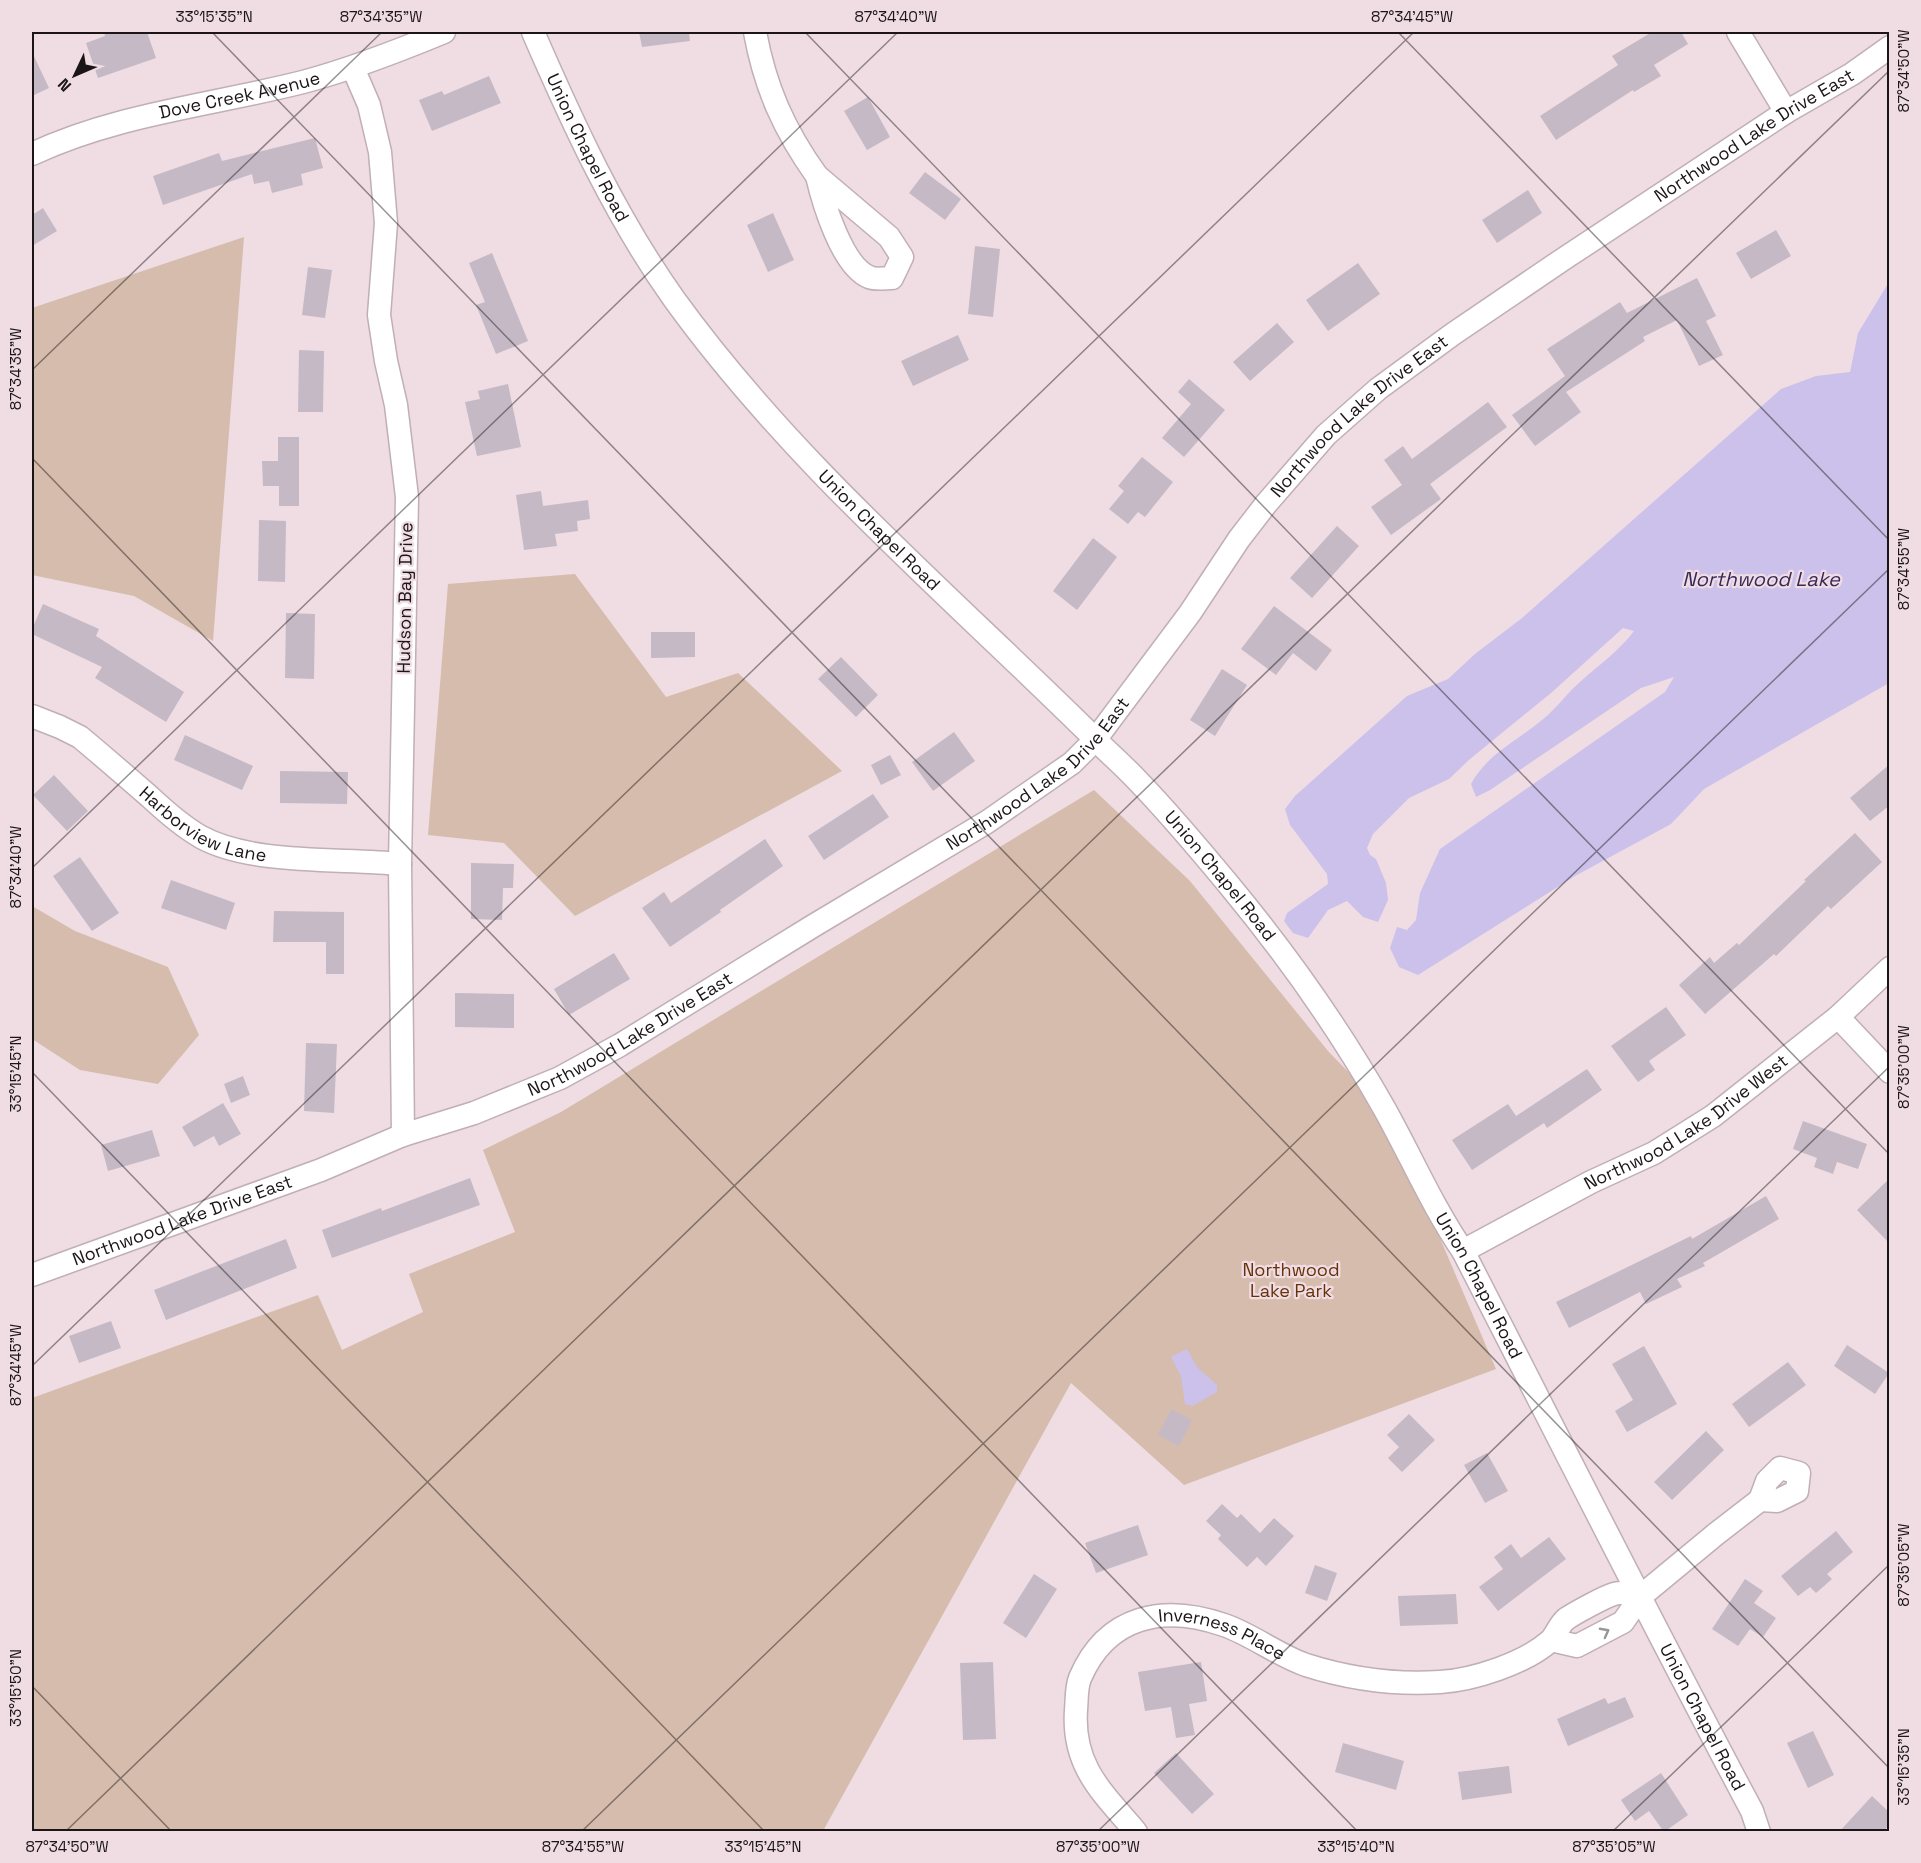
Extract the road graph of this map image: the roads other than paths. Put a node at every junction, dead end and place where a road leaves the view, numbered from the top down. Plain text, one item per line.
1 (444, 32) edge
2 (533, 32) edge
3 (755, 32) edge
4 (1738, 32) edge
5 (1890, 47) edge
6 (353, 68) junction
7 (1786, 112) junction
8 (32, 154) edge
9 (817, 176) dead end
10 (32, 716) edge
11 (1095, 740) junction
12 (400, 864) junction
13 (1890, 968) edge
14 (1838, 1017) junction
15 (1890, 1072) edge
16 (404, 1135) junction
17 (1463, 1251) junction
18 (32, 1275) edge
19 (1760, 1500) dead end
20 (1641, 1596) junction
21 (1136, 1832) edge
22 (1759, 1832) edge

1 - 6 street, Dove Creek Avenue
2 - 11 street, Union Chapel Road
3 - 9 street
4 - 7 street
5 - 7 street, Northwood Lake Drive East
6 - 8 street, Dove Creek Avenue
6 - 12 street, Hudson Bay Drive
7 - 11 street, Northwood Lake Drive East
10 - 12 street, Harborview Lane
11 - 16 street, Northwood Lake Drive East
11 - 17 street, Union Chapel Road
12 - 16 street, Hudson Bay Drive
13 - 14 street, Northwood Lake Drive West
14 - 15 street
14 - 17 street, Northwood Lake Drive West
16 - 18 street, Northwood Lake Drive East
17 - 20 street, Union Chapel Road
19 - 20 street, Inverness Place
20 - 21 street, Inverness Place
20 - 22 street, Union Chapel Road

